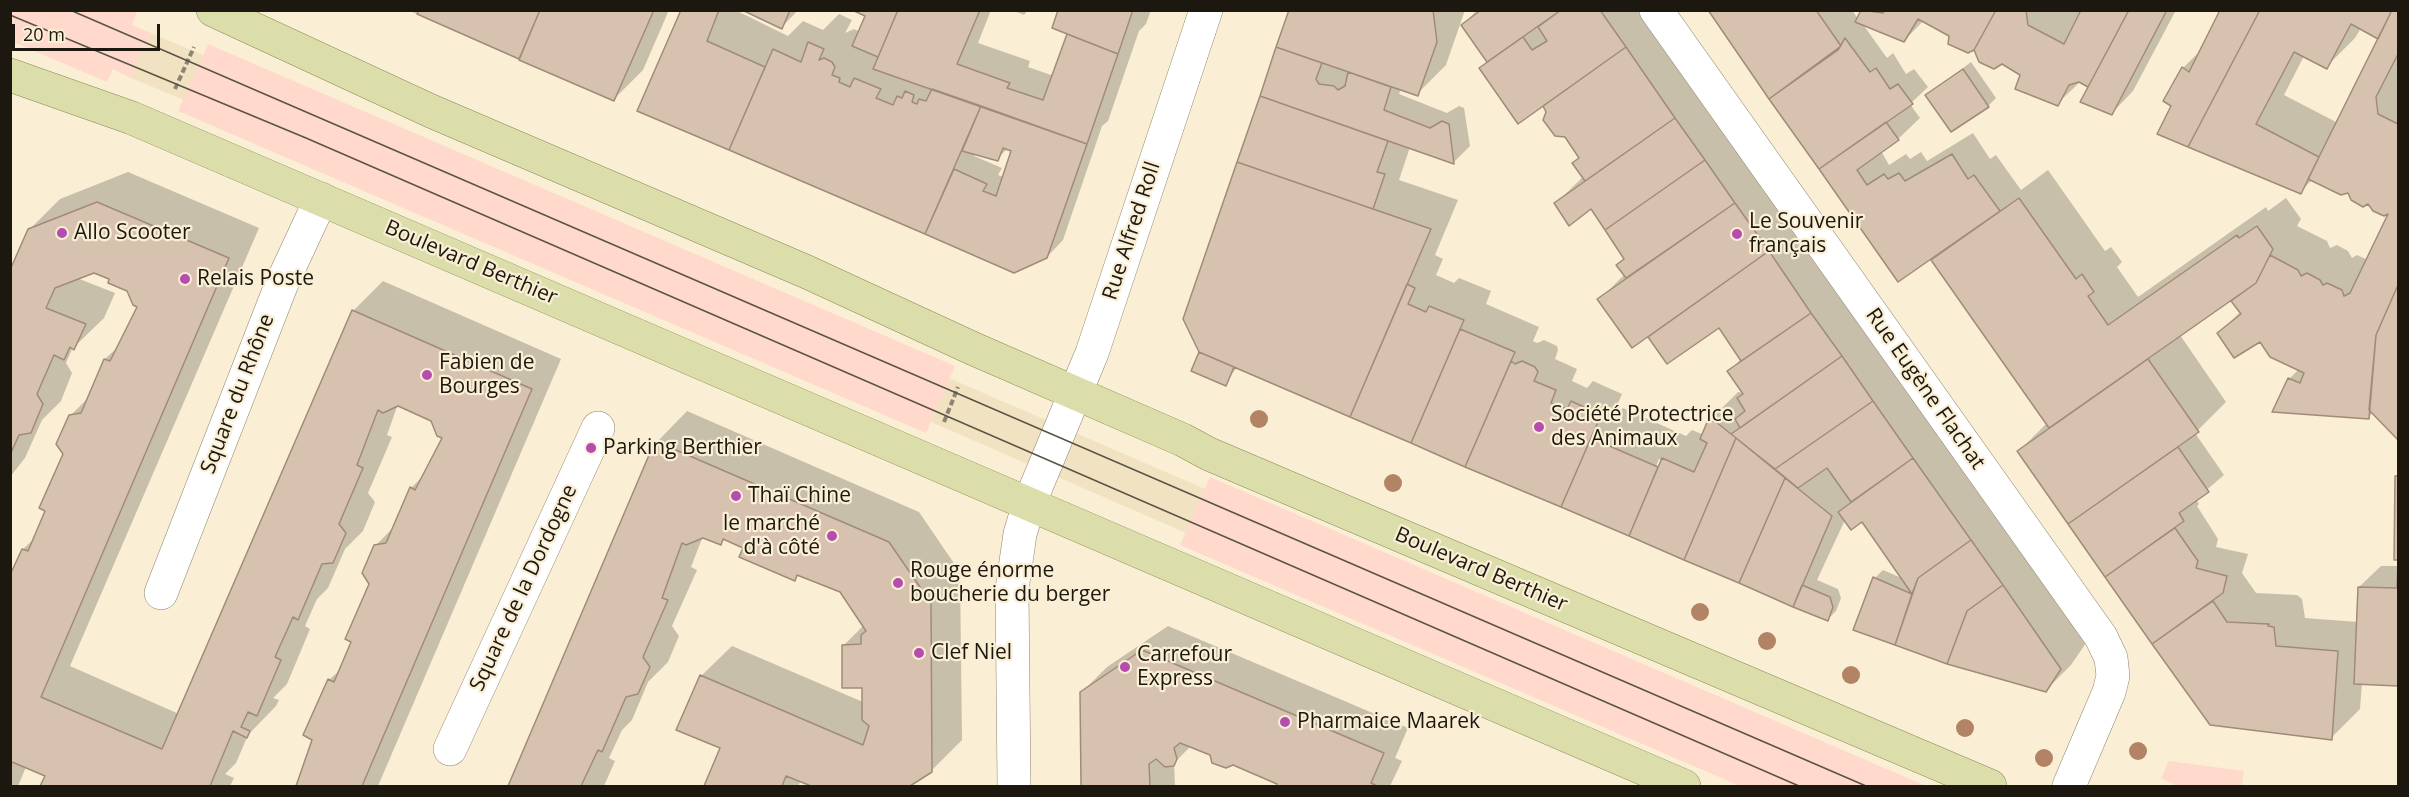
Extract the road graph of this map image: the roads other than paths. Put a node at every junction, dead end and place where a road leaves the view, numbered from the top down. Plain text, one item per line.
1 (213, 10) edge
2 (1206, 10) edge
3 (1656, 10) edge
4 (12, 80) edge
5 (321, 199) junction
6 (1076, 393) junction
7 (598, 428) dead end
8 (1029, 504) junction
9 (161, 593) dead end
10 (450, 749) dead end
11 (1014, 786) edge
12 (1684, 786) edge
13 (1990, 786) edge
14 (2069, 786) edge

1 - 6 main road, Boulevard Berthier
2 - 6 street, Rue Alfred Roll
3 - 14 street, Rue Eugène Flachat
4 - 5 main road, Boulevard Berthier
5 - 8 main road, Boulevard Berthier
5 - 9 street, Square du Rhône
6 - 8 street, Rue Alfred Roll
6 - 13 main road, Boulevard Berthier
7 - 10 street, Square de la Dordogne
8 - 11 street, Rue Alfred Roll
8 - 12 main road, Boulevard Berthier

